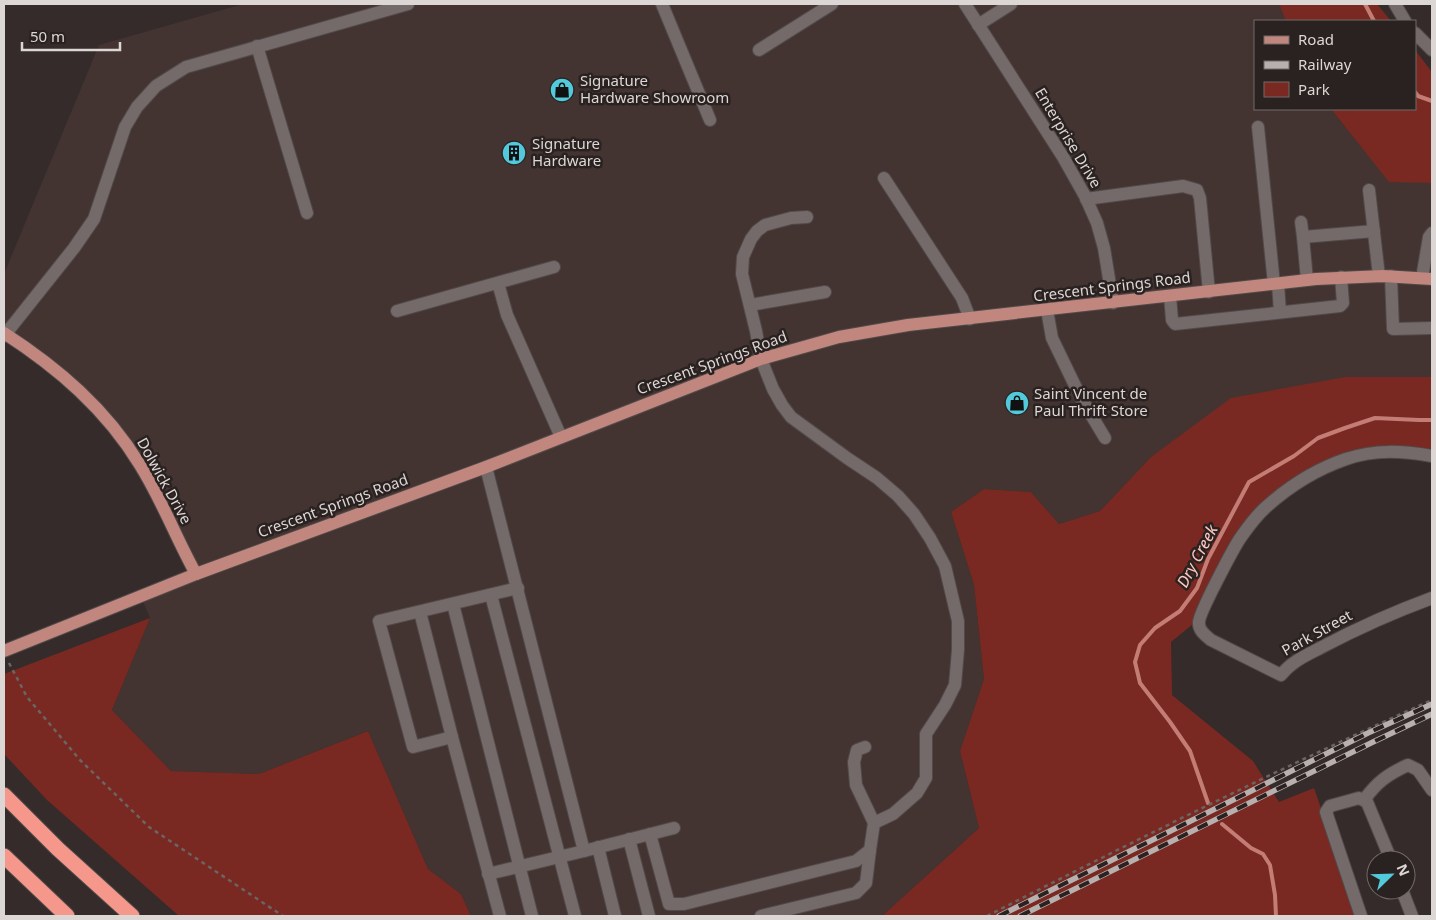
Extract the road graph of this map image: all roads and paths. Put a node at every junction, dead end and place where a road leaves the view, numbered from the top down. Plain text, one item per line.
1 (408, 4) edge
2 (662, 4) edge
3 (832, 4) edge
4 (964, 4) edge
5 (1011, 4) edge
6 (1394, 4) edge
7 (1404, 20) edge
8 (978, 25) junction
9 (1416, 34) edge
10 (258, 46) junction
11 (759, 50) dead end
12 (1432, 50) edge
13 (710, 120) dead end
14 (1258, 127) dead end
15 (884, 178) dead end
16 (1369, 190) dead end
17 (1086, 199) junction
18 (307, 212) dead end
19 (807, 217) dead end
20 (1301, 222) dead end
21 (1374, 231) junction
22 (1432, 233) edge
23 (1303, 237) junction
24 (554, 268) dead end
25 (1385, 276) junction
26 (1341, 277) junction
27 (1427, 279) edge
28 (1307, 280) junction
29 (498, 283) junction
30 (1276, 284) junction
31 (825, 292) dead end
32 (1209, 292) junction
33 (1170, 296) junction
34 (1113, 303) junction
35 (750, 305) junction
36 (1047, 310) junction
37 (397, 311) dead end
38 (1280, 312) junction
39 (970, 319) junction
40 (1432, 328) edge
41 (5, 334) edge
42 (761, 359) junction
43 (561, 437) junction
44 (1105, 438) dead end
45 (1432, 456) edge
46 (486, 467) junction
47 (196, 574) junction
48 (518, 588) junction
49 (491, 595) junction
50 (1432, 598) edge
51 (453, 604) junction
52 (420, 612) junction
53 (6, 657) edge
54 (1432, 700) edge
55 (452, 737) junction
56 (865, 748) dead end
57 (1432, 790) edge
58 (4, 795) edge
59 (1364, 800) junction
60 (874, 823) junction
61 (674, 828) dead end
62 (650, 834) junction
63 (629, 839) junction
64 (598, 848) junction
65 (870, 850) junction
66 (1387, 850) edge
67 (584, 851) junction
68 (4, 856) edge
69 (559, 857) junction
70 (519, 867) junction
71 (488, 874) junction
72 (1406, 900) edge
73 (669, 904) junction
74 (67, 916) edge
75 (132, 916) edge
76 (283, 916) edge
77 (500, 916) edge
78 (532, 916) edge
79 (575, 916) edge
80 (615, 916) edge
81 (649, 916) edge
82 (674, 916) edge
83 (761, 916) edge
84 (987, 916) edge
85 (1362, 916) edge
86 (1412, 916) edge

1 - 10 street
2 - 13 street
3 - 11 street
4 - 8 street, Enterprise Drive
5 - 8 street
6 - 7 street
8 - 17 street, Enterprise Drive
9 - 12 street
10 - 18 street
10 - 41 street
14 - 30 street
15 - 39 street
16 - 21 street
17 - 32 street
17 - 34 street, Enterprise Drive
19 - 35 street
20 - 23 street
21 - 23 street
21 - 25 street
22 - 27 street
23 - 28 street
24 - 29 street
25 - 26 main road, Crescent Springs Road
25 - 27 main road, Crescent Springs Road
25 - 40 street
26 - 28 main road, Crescent Springs Road
26 - 38 street
28 - 30 main road, Crescent Springs Road
29 - 37 street
29 - 43 street
30 - 32 main road, Crescent Springs Road
30 - 38 street
31 - 35 street
32 - 33 main road, Crescent Springs Road
33 - 34 main road, Crescent Springs Road
33 - 38 street
34 - 36 main road, Crescent Springs Road
35 - 42 street
36 - 39 main road, Crescent Springs Road
36 - 44 street
39 - 42 main road, Crescent Springs Road
41 - 47 main road, Dolwick Drive
42 - 43 main road, Crescent Springs Road
42 - 60 street
43 - 46 main road, Crescent Springs Road
45 - 50 street, Park Street
46 - 47 main road, Crescent Springs Road
46 - 48 street
47 - 53 main road, Crescent Springs Road
48 - 49 street
48 - 67 street
49 - 51 street
49 - 69 street
51 - 52 street
51 - 70 street
52 - 55 street
52 - 55 street
53 - 76 path
54 - 84 path
55 - 71 street
56 - 60 street
57 - 59 street
58 - 75 highway
59 - 66 street
59 - 85 street
60 - 65 street
61 - 62 street
62 - 63 street
62 - 73 street
63 - 64 street
63 - 81 street
64 - 67 street
64 - 80 street
65 - 73 street
65 - 83 street
67 - 69 street
68 - 74 highway
69 - 70 street
69 - 79 street
70 - 71 street
70 - 78 street
71 - 77 street
72 - 86 street
73 - 82 street

